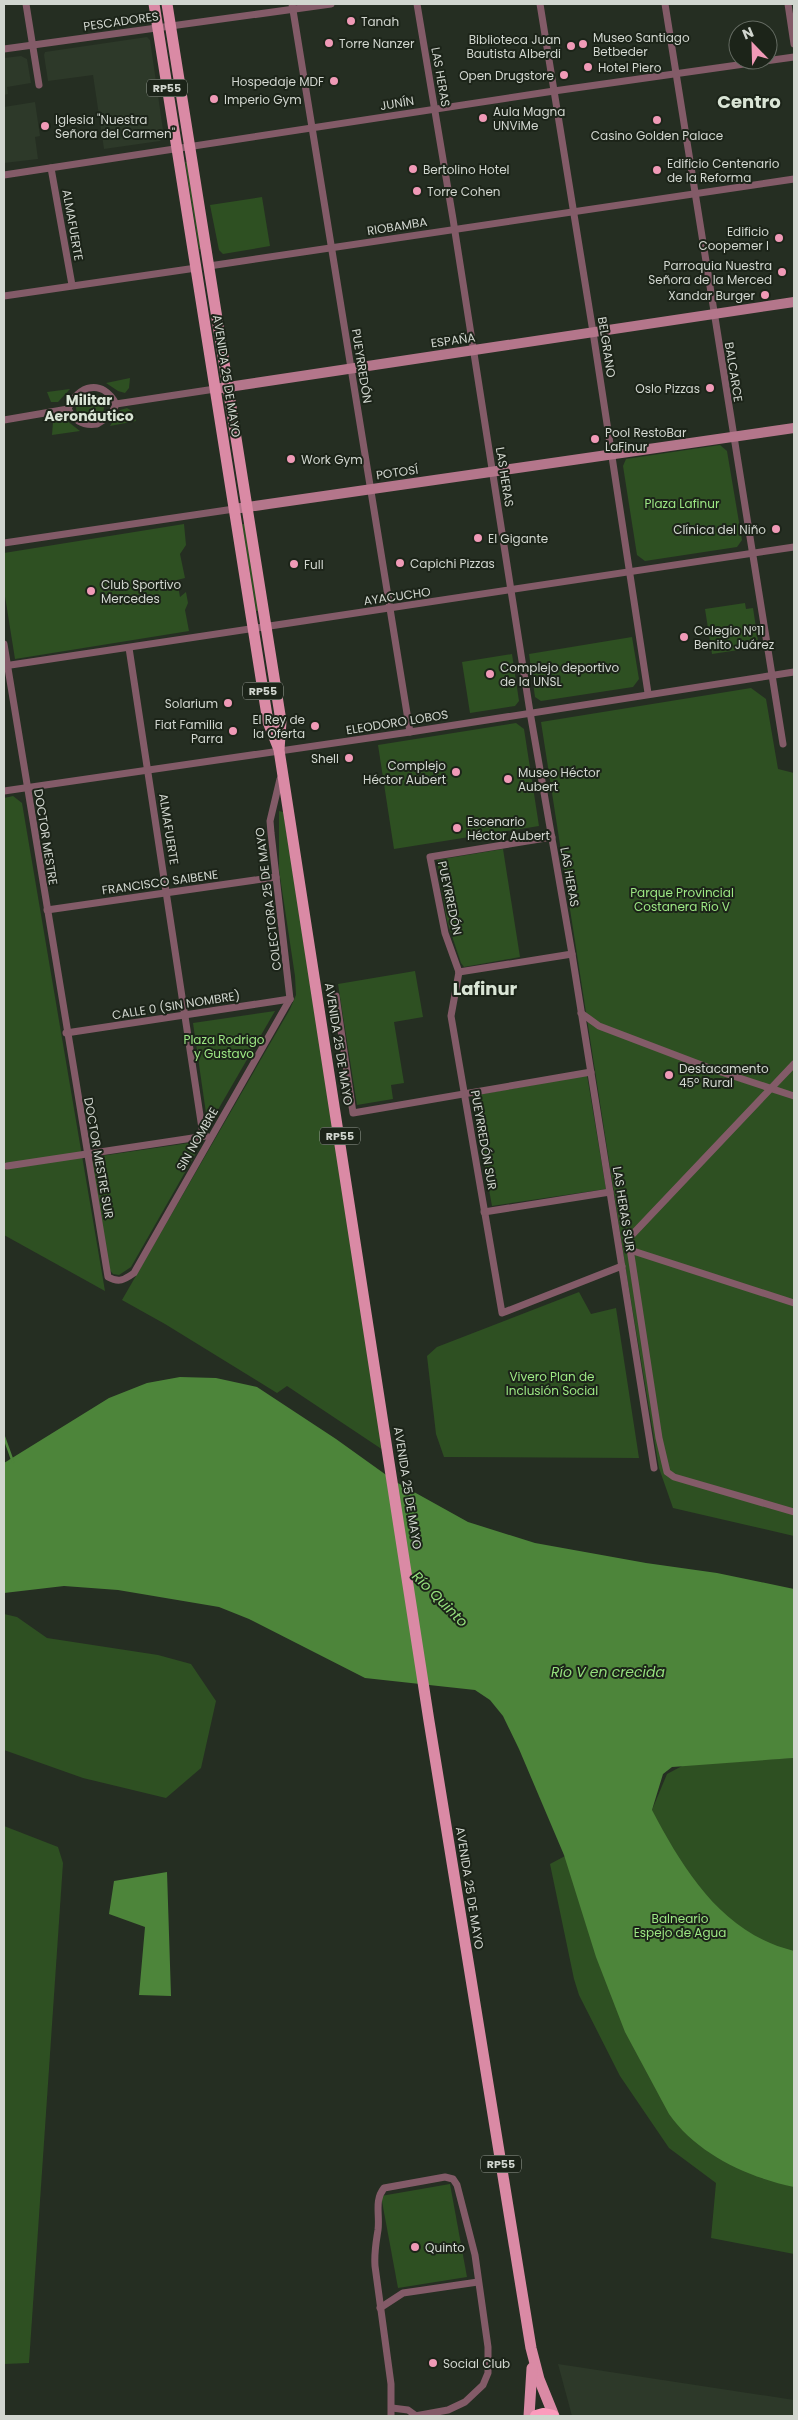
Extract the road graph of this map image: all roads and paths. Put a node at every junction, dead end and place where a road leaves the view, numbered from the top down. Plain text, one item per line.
1 (26, 4) edge
2 (154, 4) edge
3 (167, 4) edge
4 (331, 4) edge
5 (416, 4) edge
6 (540, 4) edge
7 (665, 4) edge
8 (788, 4) edge
9 (293, 7) edge
10 (172, 26) junction
11 (157, 27) junction
12 (794, 44) edge
13 (33, 45) junction
14 (4, 50) edge
15 (794, 57) edge
16 (676, 73) junction
17 (39, 85) dead end
18 (554, 90) junction
19 (435, 108) junction
20 (312, 127) junction
21 (190, 147) junction
22 (177, 149) junction
23 (51, 168) junction
24 (4, 175) edge
25 (794, 179) edge
26 (694, 194) junction
27 (574, 212) junction
28 (454, 230) junction
29 (332, 249) junction
30 (209, 266) junction
31 (196, 268) junction
32 (72, 285) junction
33 (4, 296) edge
34 (794, 302) edge
35 (713, 314) junction
36 (593, 332) junction
37 (473, 350) junction
38 (351, 368) junction
39 (228, 386) junction
40 (215, 389) junction
41 (116, 404) junction
42 (68, 409) junction
43 (4, 420) edge
44 (794, 428) edge
45 (733, 436) junction
46 (612, 454) junction
47 (493, 471) junction
48 (371, 489) junction
49 (247, 507) junction
50 (234, 509) junction
51 (4, 543) edge
52 (794, 547) edge
53 (753, 553) junction
54 (629, 572) junction
55 (512, 591) junction
56 (390, 608) junction
57 (266, 627) junction
58 (253, 629) junction
59 (4, 644) edge
60 (129, 648) junction
61 (6, 666) edge
62 (794, 672) edge
63 (773, 676) junction
64 (648, 694) junction
65 (530, 712) junction
66 (410, 732) junction
67 (783, 744) dead end
68 (279, 750) junction
69 (282, 769) junction
70 (149, 770) junction
71 (27, 788) junction
72 (4, 791) edge
73 (552, 837) junction
74 (276, 877) junction
75 (167, 892) junction
76 (47, 910) junction
77 (572, 954) junction
78 (459, 972) junction
79 (336, 996) dead end
80 (290, 998) junction
81 (581, 1013) junction
82 (186, 1015) junction
83 (66, 1033) junction
84 (794, 1064) edge
85 (591, 1072) junction
86 (770, 1088) junction
87 (464, 1094) junction
88 (794, 1096) edge
89 (203, 1135) junction
90 (212, 1136) junction
91 (86, 1153) junction
92 (7, 1166) dead end
93 (610, 1192) junction
94 (484, 1212) junction
95 (630, 1250) junction
96 (622, 1266) junction
97 (116, 1281) joint
98 (794, 1303) edge
99 (654, 1468) dead end
100 (794, 1512) edge
101 (478, 2282) junction
102 (380, 2308) junction
103 (531, 2348) junction
104 (392, 2408) junction
105 (391, 2416) edge
106 (415, 2416) edge
107 (530, 2416) edge
108 (536, 2416) edge
109 (553, 2416) edge

1 - 13 street
2 - 11 main road, AVENIDA 25 DE MAYO / RP55
3 - 10 main road, AVENIDA 25 DE MAYO / RP55
4 - 9 street, PESCADORES
5 - 19 street, LAS HERAS
6 - 18 street, BELGRANO
7 - 16 street, BALCARCE
8 - 12 street
9 - 10 street, PESCADORES
9 - 20 street, PUEYRREDÓN
10 - 11 street, PESCADORES
10 - 21 main road, AVENIDA 25 DE MAYO / RP55
11 - 13 street, PESCADORES
11 - 22 main road, AVENIDA 25 DE MAYO / RP55
13 - 14 street, PESCADORES
13 - 17 street
15 - 16 street, JUNÍN
16 - 18 street, JUNÍN
16 - 26 street, BALCARCE
18 - 19 street, JUNÍN
18 - 27 street, BELGRANO
19 - 20 street, JUNÍN
19 - 28 street, LAS HERAS
20 - 21 street, JUNÍN
20 - 29 street, PUEYRREDÓN
21 - 22 street, JUNÍN
21 - 30 main road, AVENIDA 25 DE MAYO / RP55
22 - 23 street, JUNÍN
22 - 31 main road, AVENIDA 25 DE MAYO / RP55
23 - 24 street, JUNÍN
23 - 32 street, ALMAFUERTE
25 - 26 street, RIOBAMBA
26 - 27 street, RIOBAMBA
26 - 35 street, BALCARCE
27 - 28 street, RIOBAMBA
27 - 36 street, BELGRANO
28 - 29 street, RIOBAMBA
28 - 37 street, LAS HERAS
29 - 30 street, RIOBAMBA
29 - 38 street, PUEYRREDÓN
30 - 31 street, RIOBAMBA
30 - 39 main road, AVENIDA 25 DE MAYO / RP55
31 - 32 street, RIOBAMBA
31 - 40 main road, AVENIDA 25 DE MAYO / RP55
32 - 33 street, RIOBAMBA
34 - 35 street, ESPAÑA
35 - 36 street, ESPAÑA
35 - 45 street, BALCARCE
36 - 37 street, ESPAÑA
36 - 46 street, BELGRANO
37 - 38 street, ESPAÑA
37 - 47 street, LAS HERAS
38 - 39 street, ESPAÑA
38 - 48 street, PUEYRREDÓN
39 - 40 street, ESPAÑA
39 - 49 main road, AVENIDA 25 DE MAYO / RP55
40 - 41 street, ESPAÑA
40 - 50 main road, AVENIDA 25 DE MAYO / RP55
41 - 42 street
41 - 42 street
42 - 43 street
44 - 45 street, POTOSÍ
45 - 46 street, POTOSÍ
45 - 53 street, BALCARCE
46 - 47 street, POTOSÍ
46 - 54 street, BELGRANO
47 - 48 street, POTOSÍ
47 - 55 street, LAS HERAS
48 - 49 street, POTOSÍ
48 - 56 street, PUEYRREDÓN
49 - 50 street, POTOSÍ
49 - 57 main road, AVENIDA 25 DE MAYO / RP55
50 - 51 street, POTOSÍ
50 - 58 main road, AVENIDA 25 DE MAYO / RP55
52 - 53 street, AYACUCHO
53 - 54 street, AYACUCHO
53 - 63 street, BALCARCE
54 - 55 street, AYACUCHO
54 - 64 street, BELGRANO
55 - 56 street, AYACUCHO
55 - 65 street, LAS HERAS
56 - 57 street, AYACUCHO
56 - 66 street, PUEYRREDÓN
57 - 58 street, AYACUCHO
57 - 68 main road, AVENIDA 25 DE MAYO / RP55
58 - 60 street, AYACUCHO
58 - 68 main road, AVENIDA 25 DE MAYO / RP55
59 - 61 street, DOCTOR MESTRE
60 - 61 street, AYACUCHO
60 - 70 street, ALMAFUERTE
61 - 71 street, DOCTOR MESTRE
62 - 63 street, ELEODORO LOBOS
63 - 64 street, ELEODORO LOBOS
63 - 67 street, BALCARCE
64 - 65 street, ELEODORO LOBOS
65 - 66 street, ELEODORO LOBOS
65 - 73 street, LAS HERAS
66 - 68 street, ELEODORO LOBOS
68 - 69 main road, AVENIDA 25 DE MAYO / RP55
68 - 70 street, ELEODORO LOBOS
69 - 74 street, COLECTORA 25 DE MAYO
69 - 103 main road, AVENIDA 25 DE MAYO / RP55
70 - 71 street, ELEODORO LOBOS
70 - 75 street, ALMAFUERTE
71 - 72 street, ELEODORO LOBOS
71 - 76 street, DOCTOR MESTRE
73 - 77 street, LAS HERAS
73 - 78 street, PUEYRREDÓN
74 - 75 street, FRANCISCO SAIBENE
74 - 80 street, COLECTORA 25 DE MAYO
75 - 76 street, FRANCISCO SAIBENE
75 - 82 street, ALMAFUERTE
76 - 83 street, DOCTOR MESTRE
77 - 78 street
77 - 81 street, LAS HERAS SUR
78 - 87 street, PUEYRREDÓN SUR
79 - 87 street
80 - 82 street, CALLE 0 (SIN NOMBRE)
80 - 90 street, SIN NOMBRE
81 - 85 street, LAS HERAS SUR
81 - 86 street
82 - 83 street, CALLE 0 (SIN NOMBRE)
82 - 89 street, ALMAFUERTE
83 - 91 street, DOCTOR MESTRE SUR
84 - 86 street
85 - 87 street
85 - 93 street, LAS HERAS SUR
86 - 88 street
86 - 95 street
87 - 94 street, PUEYRREDÓN SUR
89 - 90 street
89 - 91 street
90 - 97 street, SIN NOMBRE
91 - 92 street
91 - 97 street, DOCTOR MESTRE SUR
93 - 94 street
93 - 96 street, LAS HERAS SUR
94 - 96 street, PUEYRREDÓN SUR
95 - 98 street
95 - 100 street
96 - 99 street, LAS HERAS SUR
101 - 102 street
101 - 102 street
101 - 106 street
102 - 104 street
103 - 107 main road, AVENIDA 25 DE MAYO / RP55
103 - 109 main road, AVENIDA 25 DE MAYO / RP55
104 - 105 street
104 - 106 street
108 - 109 highway

